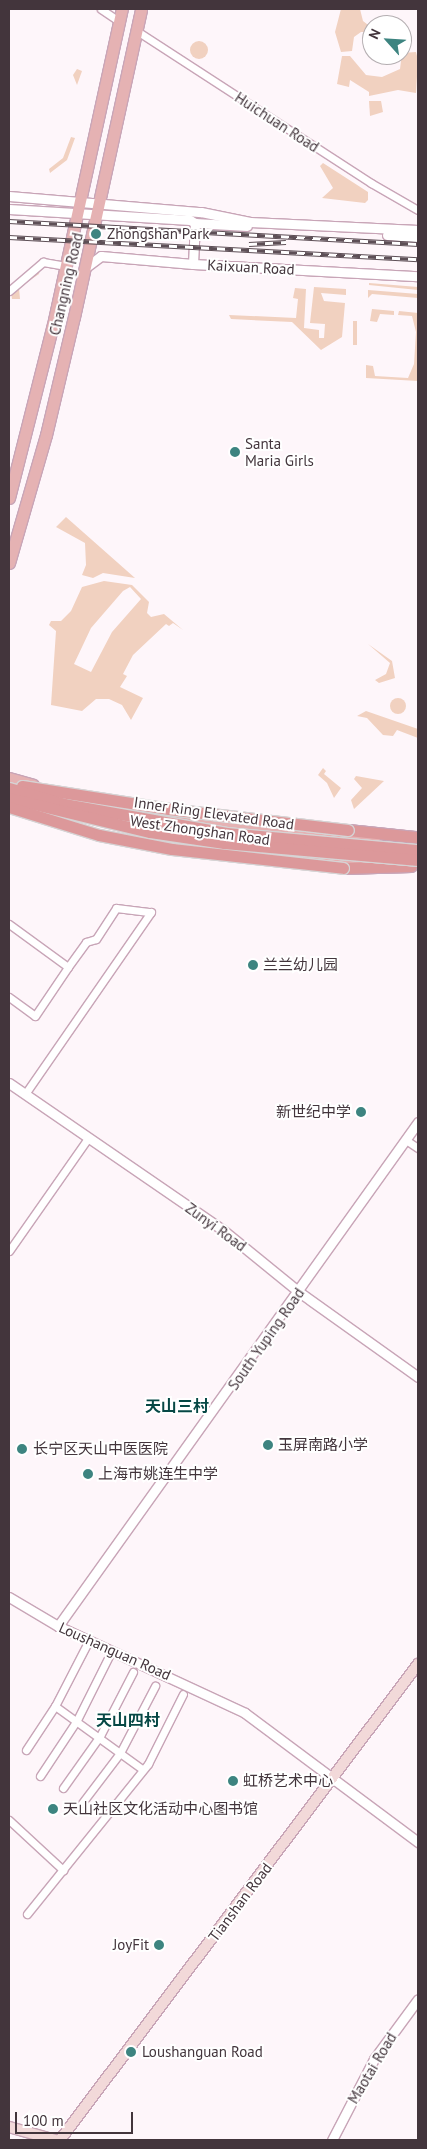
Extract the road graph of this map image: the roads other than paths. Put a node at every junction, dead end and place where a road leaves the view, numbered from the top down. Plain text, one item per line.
1 (101, 9) edge
2 (122, 9) edge
3 (141, 9) edge
4 (119, 21) junction
5 (137, 31) junction
6 (9, 196) edge
7 (79, 200) junction
8 (99, 202) junction
9 (9, 209) edge
10 (418, 210) edge
11 (76, 213) junction
12 (96, 214) junction
13 (195, 223) junction
14 (418, 230) edge
15 (418, 237) edge
16 (192, 264) junction
17 (66, 266) junction
18 (85, 268) junction
19 (418, 276) edge
20 (9, 291) edge
21 (13, 466) edge
22 (9, 498) edge
23 (9, 563) edge
24 (9, 778) edge
25 (9, 786) edge
26 (9, 798) edge
27 (9, 807) edge
28 (9, 812) edge
29 (416, 837) edge
30 (418, 850) edge
31 (416, 864) edge
32 (9, 924) edge
33 (68, 967) junction
34 (9, 997) edge
35 (9, 1083) edge
36 (25, 1094) junction
37 (418, 1122) edge
38 (88, 1138) junction
39 (406, 1140) junction
40 (418, 1148) edge
41 (9, 1251) edge
42 (299, 1292) junction
43 (418, 1377) edge
44 (9, 1597) edge
45 (58, 1626) junction
46 (86, 1646) dead end
47 (112, 1650) junction
48 (418, 1664) edge
49 (133, 1672) dead end
50 (155, 1686) dead end
51 (183, 1694) dead end
52 (55, 1706) junction
53 (77, 1720) junction
54 (100, 1736) junction
55 (26, 1750) dead end
56 (120, 1752) junction
57 (142, 1769) junction
58 (40, 1776) dead end
59 (334, 1778) junction
60 (63, 1788) dead end
61 (82, 1803) dead end
62 (9, 1820) edge
63 (418, 1842) edge
64 (64, 1870) junction
65 (27, 1914) dead end
66 (418, 1999) edge
67 (9, 2127) edge
68 (55, 2140) edge
69 (60, 2140) edge
70 (332, 2140) edge

1 - 4 street
2 - 4 main road, Changning Road
3 - 5 main road, Changning Road
4 - 7 main road, Changning Road
5 - 8 main road, Changning Road
5 - 10 street, Huichuan Road
6 - 7 street
7 - 8 street
7 - 11 main road, Changning Road
8 - 12 main road, Changning Road
8 - 14 street
9 - 11 street
11 - 12 street
11 - 17 main road, Changning Road
12 - 13 street
12 - 18 main road, Changning Road
13 - 15 street
13 - 16 street, Kaixuan Road
16 - 18 street
16 - 19 street, Kaixuan Road
17 - 20 street
17 - 21 main road, Changning Road
18 - 23 main road, Changning Road
21 - 22 main road, Changning Road
24 - 29 main road
25 - 29 highway, bridge
25 - 30 highway, Inner Ring Elevated Road, bridge
26 - 31 highway, Inner Ring Elevated Road, bridge
27 - 31 highway, bridge
28 - 31 main road, West Zhongshan Road
32 - 33 street
33 - 34 street
33 - 36 street
35 - 36 street, Zunyi Road
36 - 38 street, Zunyi Road
37 - 39 street, South Yuping Road
38 - 41 street
38 - 42 street, Zunyi Road
39 - 40 street
39 - 42 street, South Yuping Road
42 - 43 street, Zunyi Road
42 - 45 street, South Yuping Road
44 - 45 street, Loushanguan Road
45 - 47 street, Loushanguan Road
46 - 52 street
47 - 53 street
47 - 59 street, Loushanguan Road
48 - 59 main road, Tianshan Road
49 - 54 street
50 - 56 street
51 - 57 street
52 - 53 street
52 - 55 street
53 - 54 street
53 - 58 street
54 - 56 street
54 - 60 street
56 - 57 street
56 - 61 street
57 - 64 street
59 - 63 street, Loushanguan Road
59 - 69 main road, Tianshan Road
62 - 64 street
64 - 65 street
66 - 70 street, Maotai Road
67 - 68 main road

